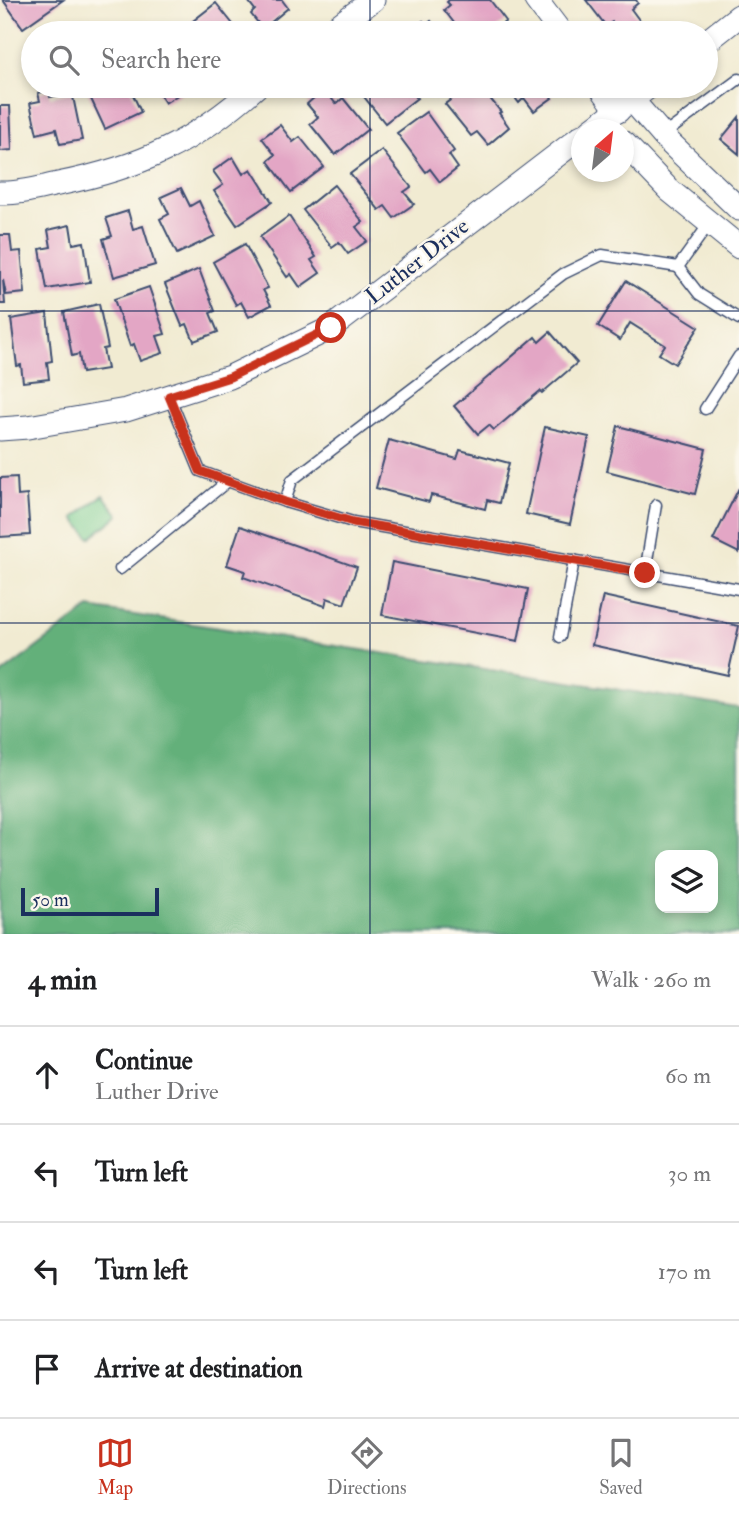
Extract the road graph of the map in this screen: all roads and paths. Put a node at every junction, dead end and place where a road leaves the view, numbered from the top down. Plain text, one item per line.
1 (373, 0) edge
2 (536, 0) edge
3 (739, 16) edge
4 (344, 21) edge
5 (552, 21) edge
6 (718, 33) edge
7 (739, 79) edge
8 (718, 94) edge
9 (242, 98) edge
10 (604, 98) edge
11 (635, 98) edge
12 (713, 98) edge
13 (611, 118) edge
14 (663, 135) junction
15 (571, 144) edge
16 (634, 154) edge
17 (0, 193) edge
18 (739, 209) edge
19 (709, 224) junction
20 (739, 247) edge
21 (678, 267) junction
22 (739, 319) edge
23 (739, 356) edge
24 (169, 396) junction
25 (705, 409) dead end
26 (0, 429) edge
27 (228, 481) junction
28 (285, 502) junction
29 (656, 505) dead end
30 (574, 560) junction
31 (120, 569) dead end
32 (645, 573) junction
33 (739, 589) edge
34 (560, 638) dead end

1 - 4 street
2 - 5 street
3 - 6 street
7 - 8 lane
9 - 17 street
10 - 13 street
11 - 13 street
12 - 14 lane
13 - 14 street
14 - 18 street
15 - 24 street, Luther Drive
16 - 19 street
19 - 20 street
19 - 21 lane
21 - 22 lane
21 - 28 lane
23 - 25 lane
24 - 26 street, Luther Drive
24 - 27 lane
27 - 28 lane
27 - 31 lane
28 - 30 lane
29 - 32 lane
30 - 32 lane
30 - 34 lane
32 - 33 lane

